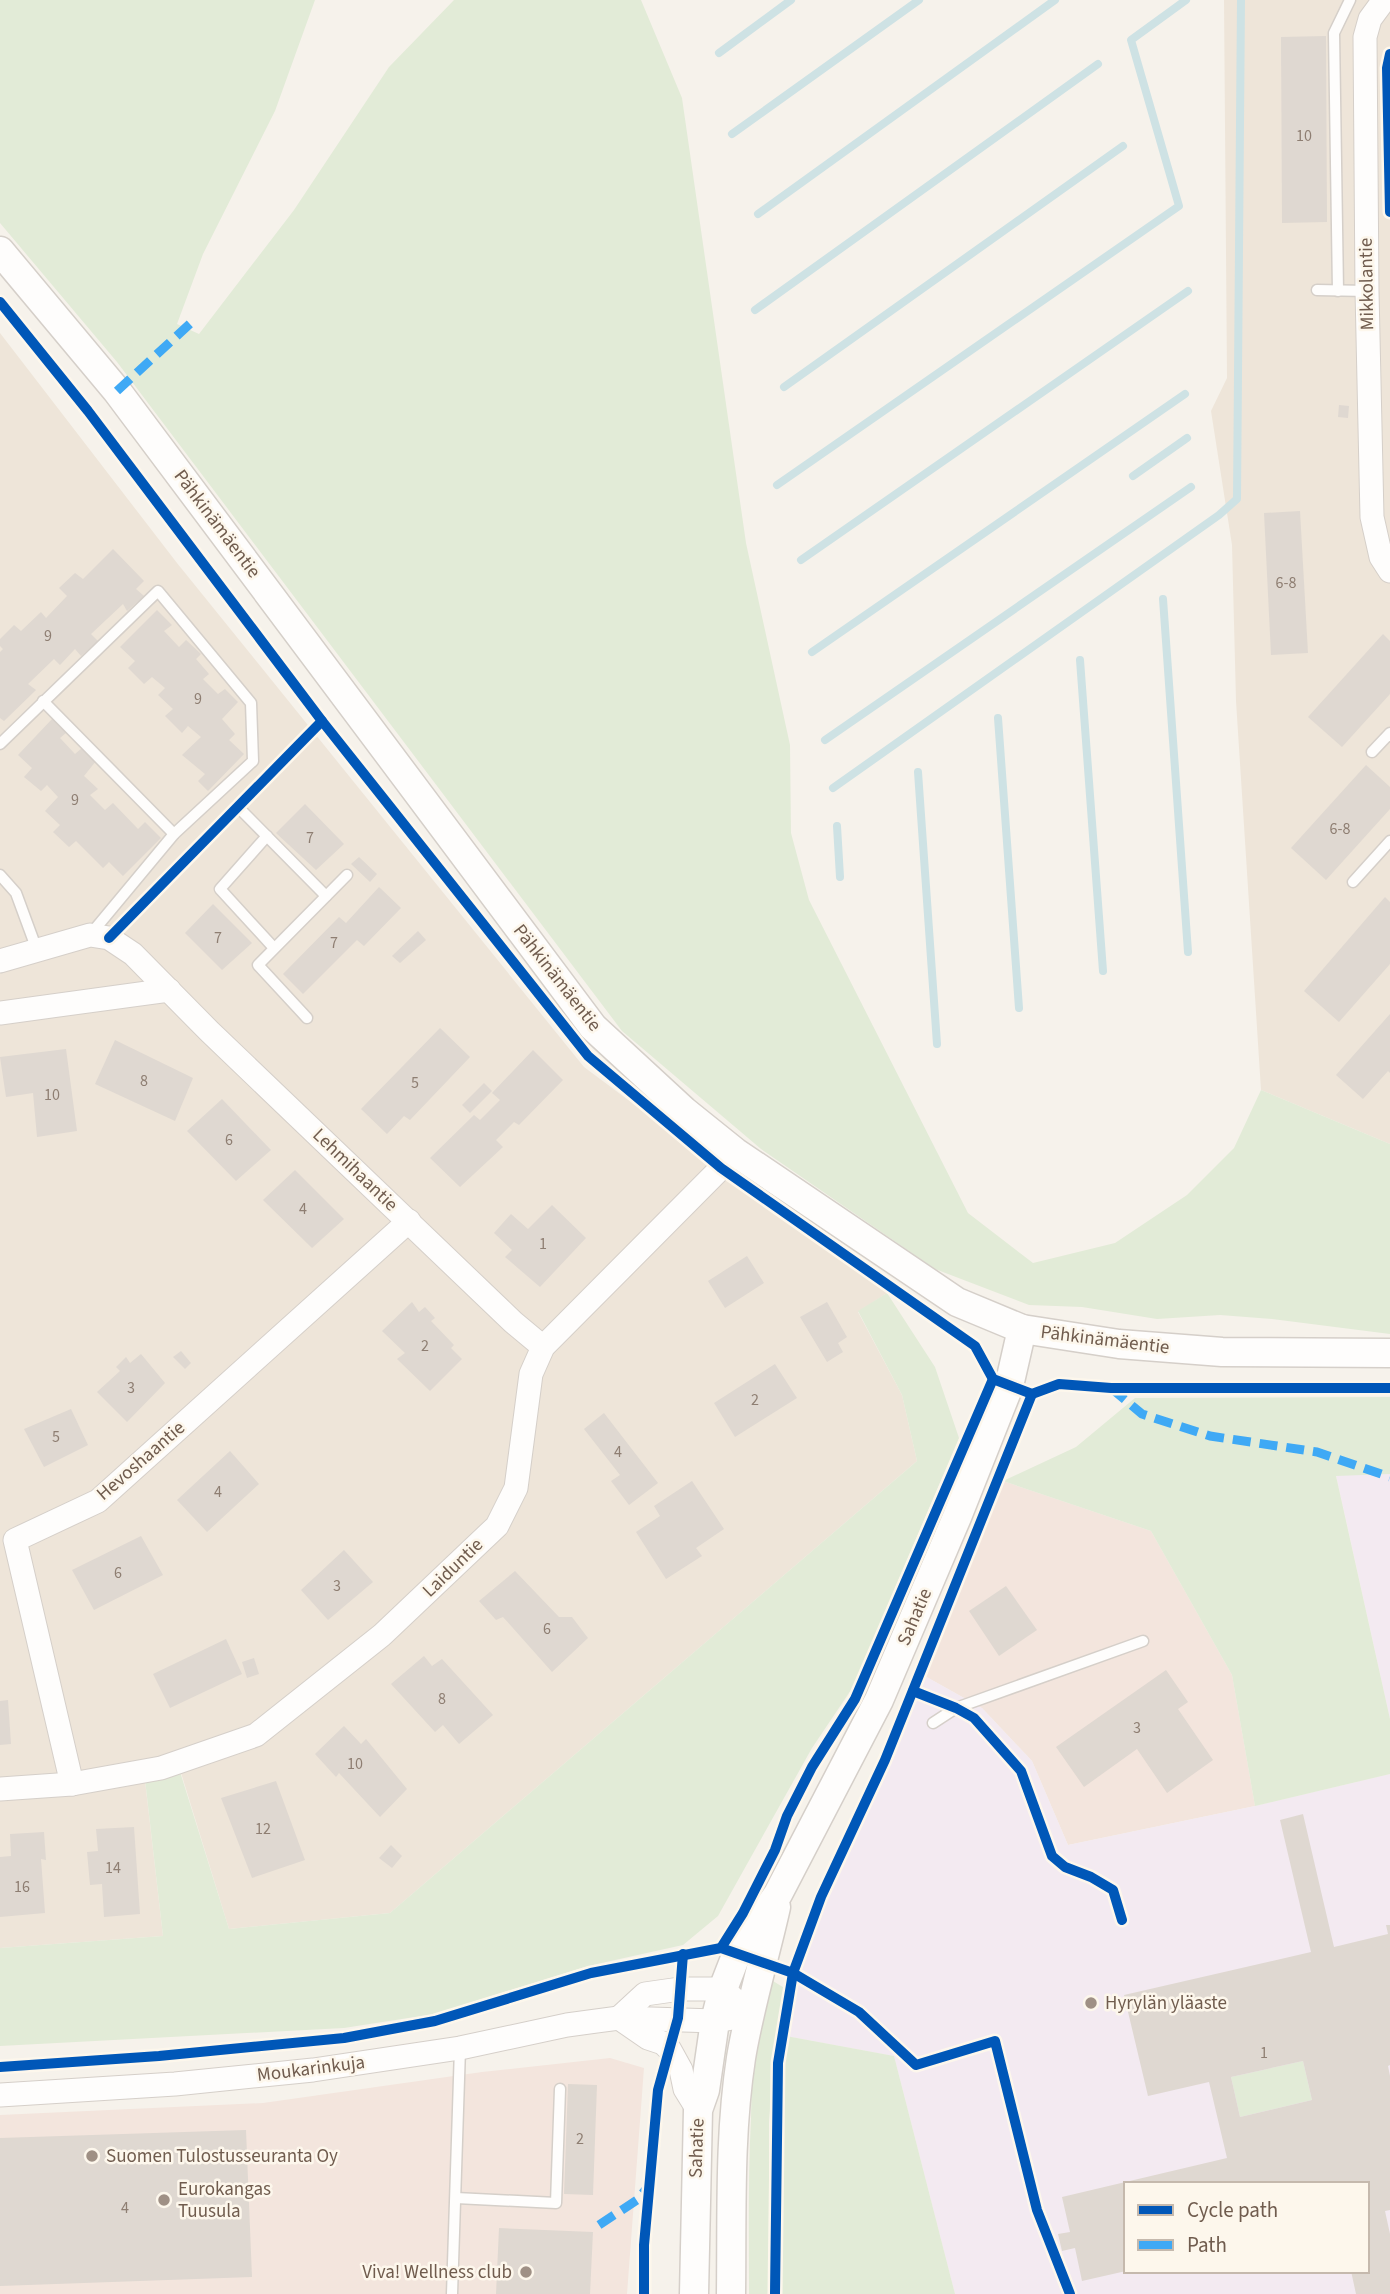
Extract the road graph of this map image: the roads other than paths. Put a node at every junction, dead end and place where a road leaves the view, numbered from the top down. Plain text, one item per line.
1 (1350, 0) edge
2 (1384, 0) edge
3 (0, 251) edge
4 (1317, 290) dead end
5 (1338, 291) junction
6 (1367, 291) junction
7 (1380, 409) edge
8 (1390, 570) edge
9 (43, 701) junction
10 (1390, 733) edge
11 (0, 744) edge
12 (1372, 752) dead end
13 (237, 806) dead end
14 (174, 834) junction
15 (267, 836) junction
16 (1390, 841) edge
17 (347, 874) dead end
18 (0, 875) edge
19 (1353, 882) dead end
20 (326, 896) junction
21 (90, 935) junction
22 (274, 948) junction
23 (37, 950) junction
24 (0, 961) edge
25 (169, 990) junction
26 (0, 1013) edge
27 (307, 1018) dead end
28 (735, 1152) junction
29 (409, 1221) junction
30 (1022, 1329) junction
31 (543, 1348) junction
32 (1390, 1353) edge
33 (1143, 1641) dead end
34 (933, 1723) dead end
35 (72, 1784) junction
36 (0, 1789) edge
37 (778, 1894) junction
38 (723, 1989) junction
39 (751, 2015) junction
40 (619, 2018) junction
41 (715, 2021) junction
42 (460, 2048) junction
43 (560, 2089) dead end
44 (0, 2095) edge
45 (698, 2110) junction
46 (456, 2198) junction
47 (452, 2294) edge
48 (694, 2294) edge
49 (731, 2294) edge

1 - 5 lane
2 - 6 street, Mikkolantie
3 - 28 street, Pähkinämäentie
4 - 5 lane
5 - 6 lane
6 - 7 street, Mikkolantie
7 - 8 street, Mikkolantie
9 - 11 lane
9 - 14 lane
9 - 14 lane
10 - 12 lane
13 - 15 lane
14 - 21 lane
15 - 20 lane
15 - 22 lane
16 - 19 lane
17 - 20 lane
18 - 23 lane
20 - 22 lane
21 - 23 street
21 - 25 street, Lehmihaantie
22 - 27 lane
23 - 24 street
25 - 26 street
25 - 29 street, Lehmihaantie
28 - 30 street, Pähkinämäentie
28 - 31 street, Laiduntie
29 - 31 street, Lehmihaantie
29 - 35 street, Hevoshaantie
30 - 32 street, Pähkinämäentie
30 - 37 street, Sahatie
31 - 35 street, Laiduntie
33 - 34 lane
35 - 36 street, Laiduntie
37 - 38 street, Sahatie
37 - 39 street, Sahatie
38 - 39 street
38 - 40 street
38 - 41 street, Sahatie
39 - 41 street, Moukarinkuja
39 - 49 street, Sahatie
40 - 41 street, Moukarinkuja
40 - 42 street, Moukarinkuja
40 - 45 street
41 - 45 street, Sahatie
42 - 44 street, Moukarinkuja
42 - 46 lane
43 - 46 lane
45 - 48 street, Sahatie
46 - 47 lane

